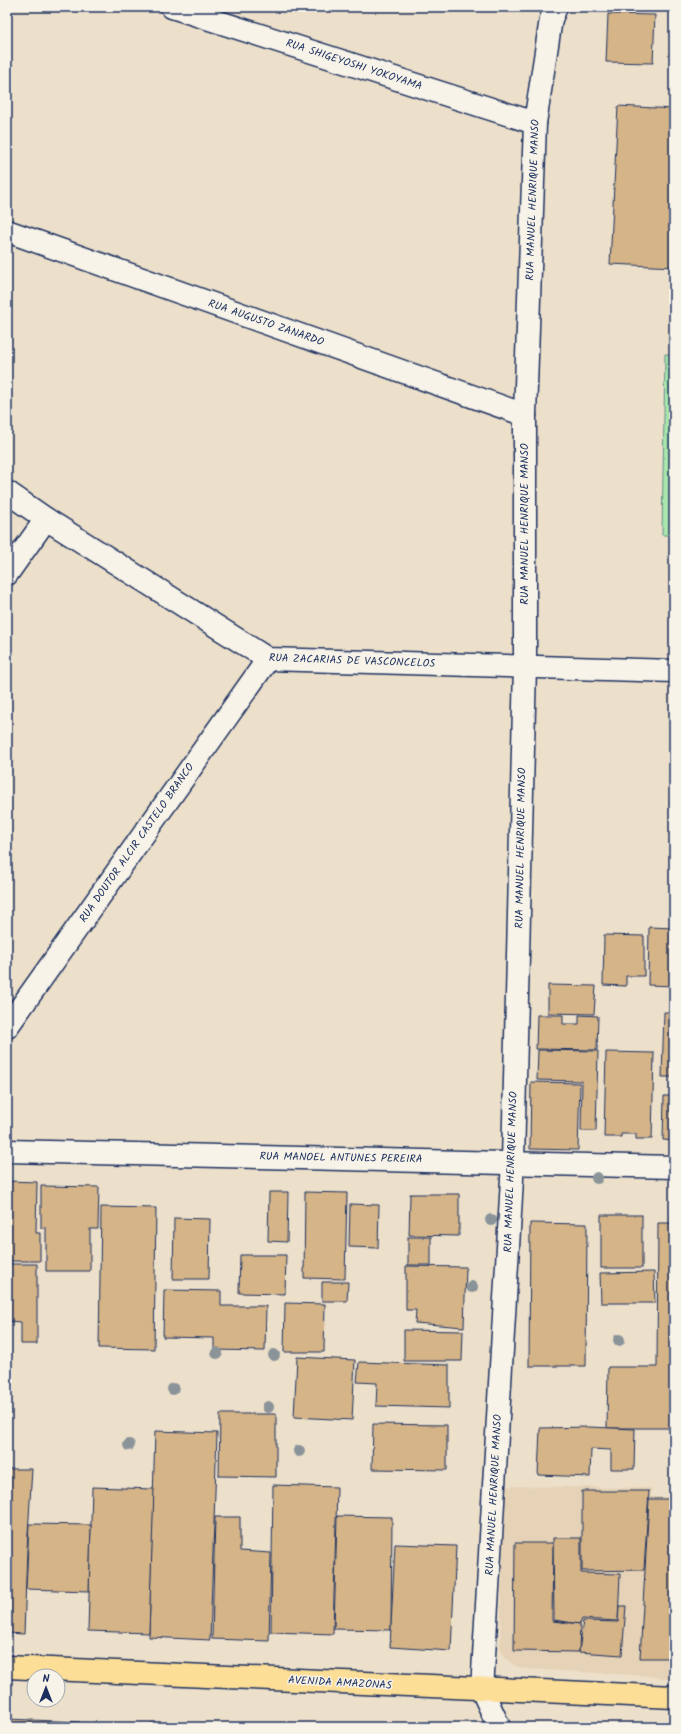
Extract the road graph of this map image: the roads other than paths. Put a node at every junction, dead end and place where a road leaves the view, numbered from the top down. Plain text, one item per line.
1 (172, 7) edge
2 (556, 7) edge
3 (535, 123) junction
4 (7, 232) edge
5 (524, 415) junction
6 (7, 492) edge
7 (46, 519) junction
8 (7, 574) edge
9 (268, 659) junction
10 (525, 666) junction
11 (674, 671) edge
12 (7, 1027) edge
13 (7, 1151) edge
14 (513, 1162) junction
15 (674, 1167) edge
16 (7, 1668) edge
17 (482, 1690) junction
18 (674, 1698) edge
19 (500, 1727) edge

1 - 3 street, RUA SHIGEYOSHI YOKOYAMA
2 - 3 street, RUA MANUEL HENRIQUE MANSO
3 - 5 street, RUA MANUEL HENRIQUE MANSO
4 - 5 street, RUA AUGUSTO ZANARDO
5 - 10 street, RUA MANUEL HENRIQUE MANSO
6 - 7 street, RUA ZACARIAS DE VASCONCELOS
7 - 8 street
7 - 9 street, RUA ZACARIAS DE VASCONCELOS
9 - 10 street, RUA ZACARIAS DE VASCONCELOS
9 - 12 street, RUA DOUTOR ALCIR CASTELO BRANCO
10 - 11 street, RUA ZACARIAS DE VASCONCELOS
10 - 14 street, RUA MANUEL HENRIQUE MANSO
13 - 14 street, RUA MANOEL ANTUNES PEREIRA
14 - 15 street, RUA MANOEL ANTUNES PEREIRA
14 - 17 street, RUA MANUEL HENRIQUE MANSO
16 - 17 main road, AVENIDA AMAZONAS
17 - 18 main road, AVENIDA AMAZONAS
17 - 19 street

